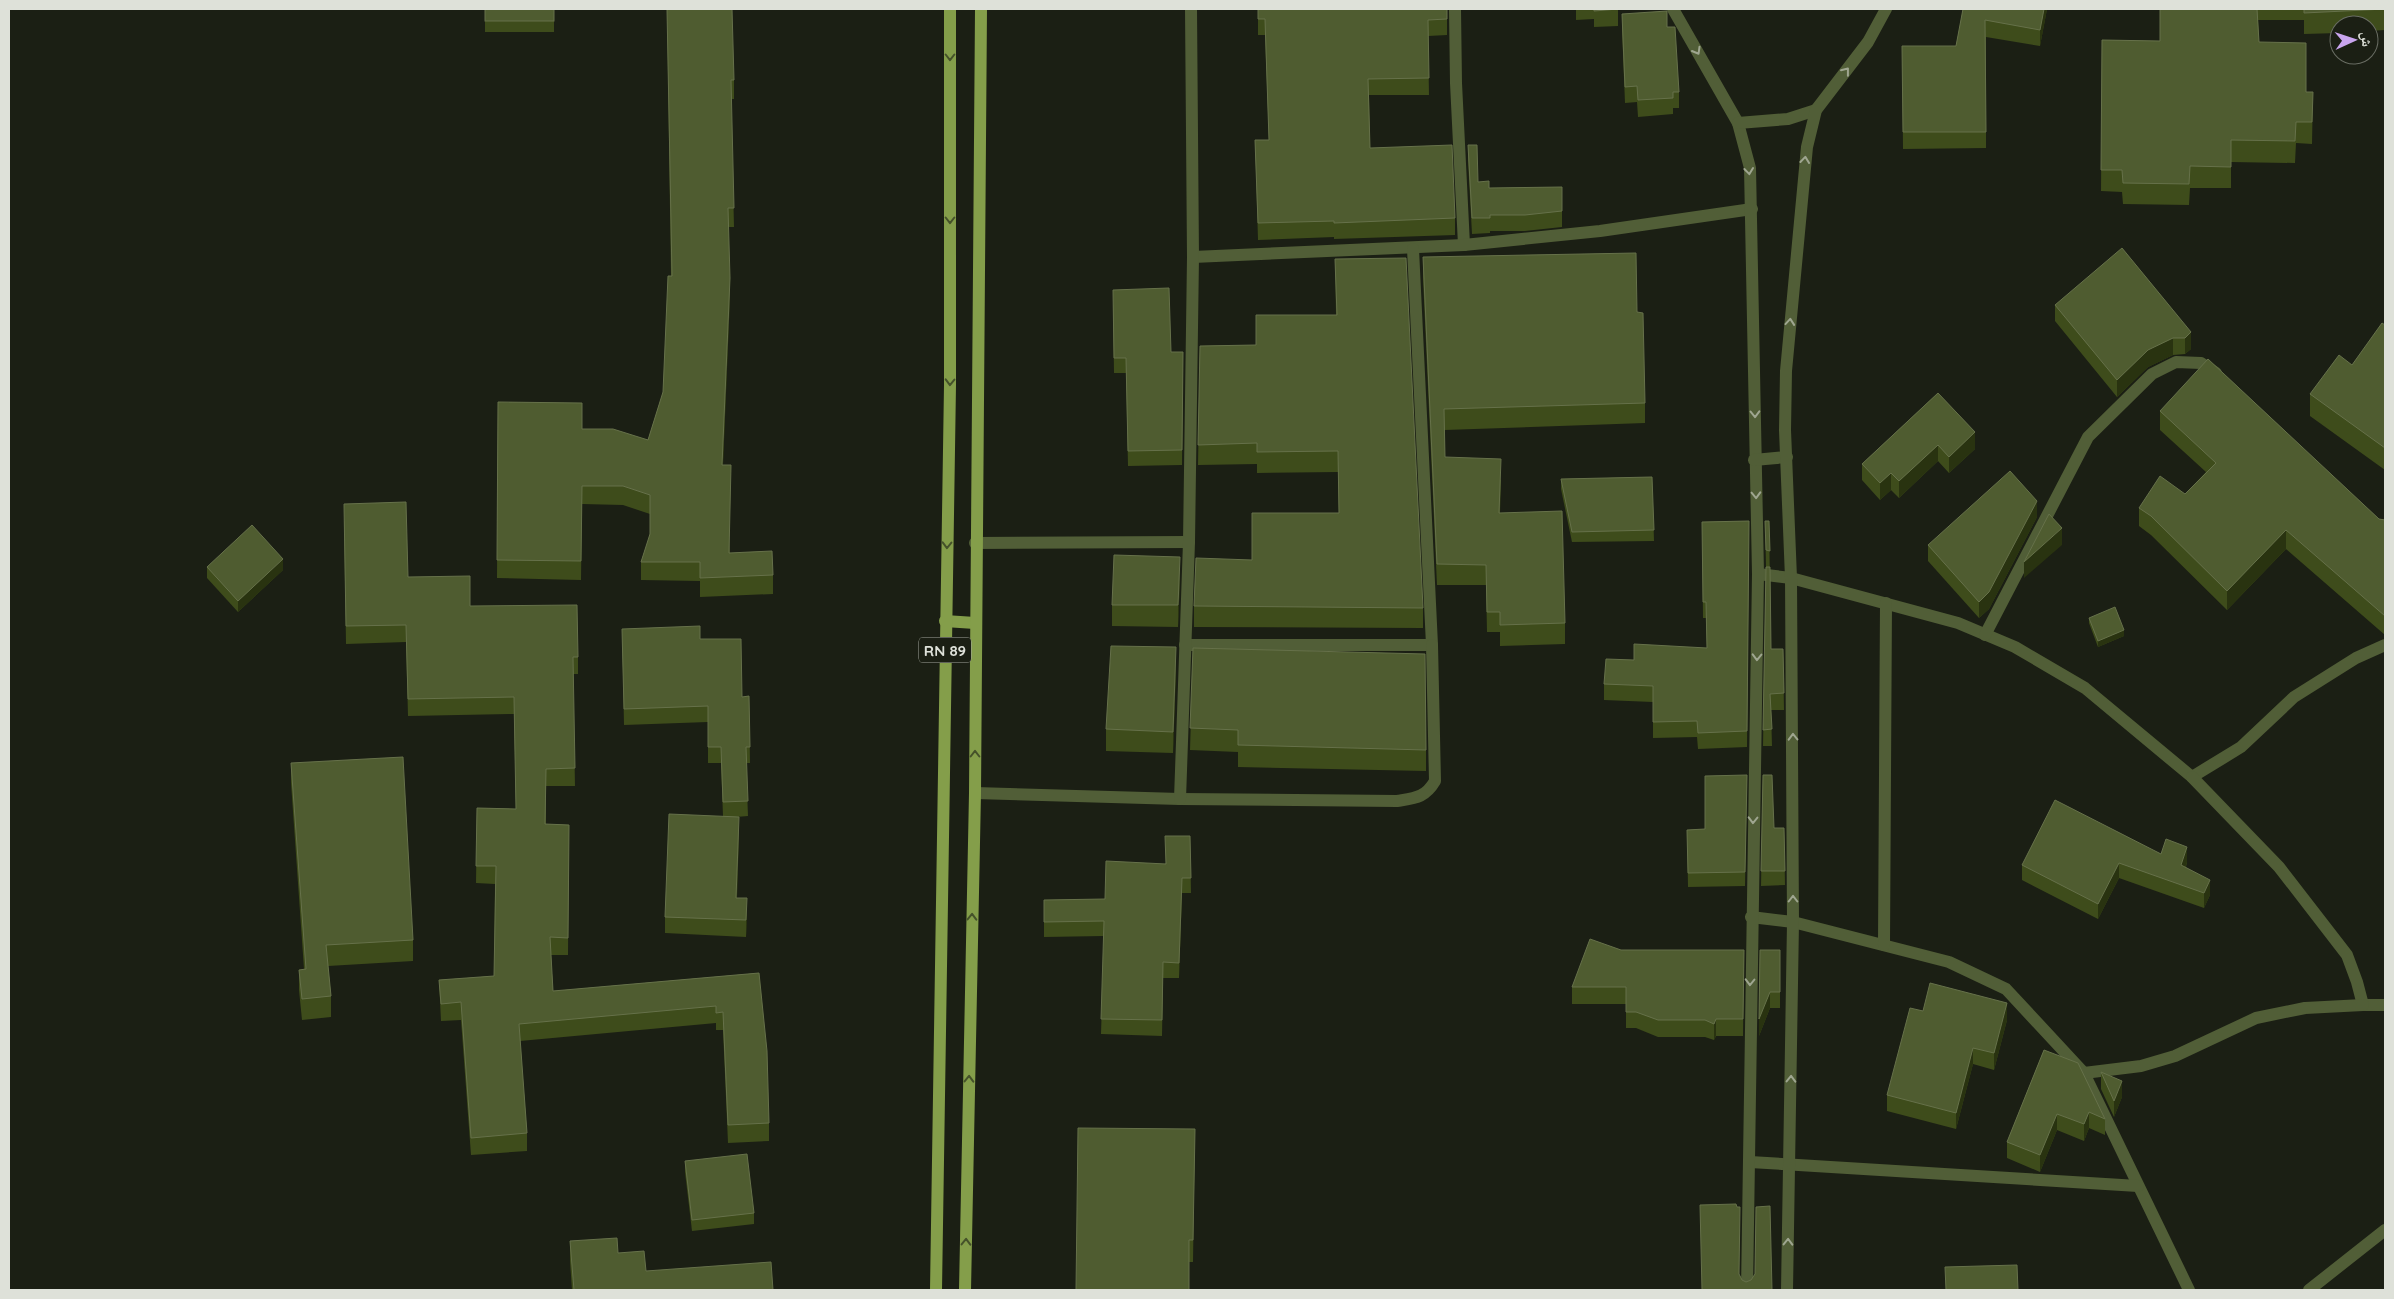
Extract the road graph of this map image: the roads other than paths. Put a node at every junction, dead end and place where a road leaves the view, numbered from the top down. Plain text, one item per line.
1 (950, 9) edge
2 (981, 9) edge
3 (1191, 9) edge
4 (1455, 9) edge
5 (1673, 9) edge
6 (1886, 9) edge
7 (1816, 110) junction
8 (1738, 123) junction
9 (1752, 209) junction
10 (1464, 245) junction
11 (1412, 249) junction
12 (1193, 257) junction
13 (2227, 383) edge
14 (1787, 458) junction
15 (1754, 460) junction
16 (1189, 542) junction
17 (975, 543) junction
18 (1758, 574) junction
19 (1791, 578) junction
20 (1886, 603) junction
21 (945, 621) junction
22 (975, 623) junction
23 (1985, 635) junction
24 (1185, 645) junction
25 (1432, 645) junction
26 (2385, 645) edge
27 (2192, 778) junction
28 (974, 793) junction
29 (1180, 798) junction
30 (1751, 918) junction
31 (1793, 922) junction
32 (1884, 945) junction
33 (2363, 1005) junction
34 (2385, 1005) edge
35 (2084, 1073) junction
36 (1750, 1162) junction
37 (1789, 1166) junction
38 (2138, 1186) junction
39 (2385, 1230) edge
40 (936, 1290) edge
41 (965, 1290) edge
42 (1747, 1290) edge
43 (1787, 1290) edge
44 (2189, 1290) edge
45 (2309, 1290) edge

1 -> 21 main road, RN 89
2 - 17 main road
3 - 12 street
4 - 10 street
5 -> 8 street
7 -> 6 street
7 - 8 street
14 -> 7 street
8 -> 9 street
9 - 10 street
9 -> 15 street
10 - 11 street
11 - 12 street
11 - 25 street
12 - 16 street
13 - 23 street
14 - 15 street
14 - 19 street
15 -> 18 street
16 - 17 street
16 - 24 street
17 - 22 main road
18 - 19 street
18 -> 30 street
19 - 20 street
31 -> 19 street
20 - 23 street
20 - 32 street
21 - 22 main road
21 - 40 main road, RN 89
28 -> 22 main road
23 - 27 street
24 - 25 street
24 - 29 street
25 - 29 street
26 - 27 street
27 - 33 street
28 - 29 street
41 -> 28 main road
30 - 31 street
30 -> 36 street
31 - 32 street
37 -> 31 street
32 - 35 street
33 - 34 street
33 - 35 street
35 - 38 street
36 - 37 street
36 - 42 street
37 - 38 street
43 -> 37 street
38 - 44 street
39 - 45 street

